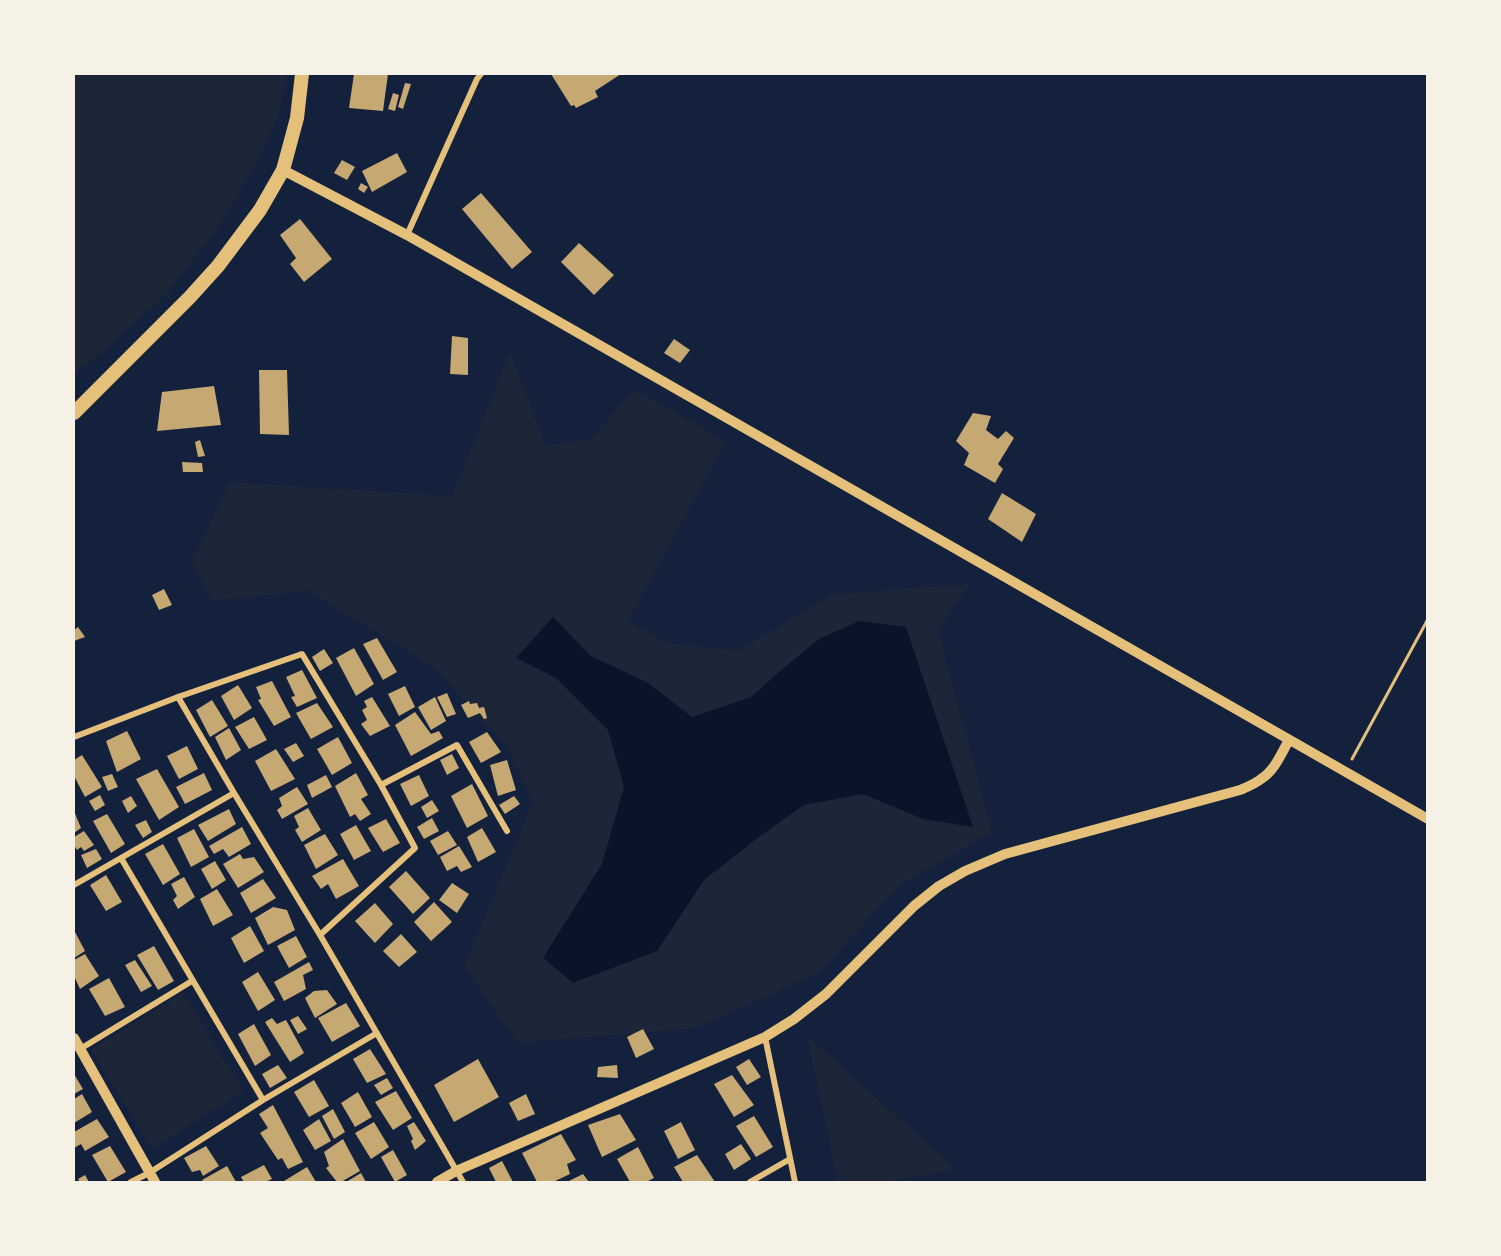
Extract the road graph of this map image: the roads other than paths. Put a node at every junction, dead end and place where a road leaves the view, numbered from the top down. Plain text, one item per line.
1 (302, 74) edge
2 (481, 74) edge
3 (283, 170) junction
4 (407, 235) junction
5 (74, 413) edge
6 (178, 697) junction
7 (74, 737) edge
8 (1289, 740) junction
9 (381, 785) junction
10 (234, 793) junction
11 (1428, 819) edge
12 (507, 831) dead end
13 (121, 858) junction
14 (74, 885) edge
15 (320, 935) junction
16 (192, 981) junction
17 (377, 1033) junction
18 (765, 1037) junction
19 (74, 1038) edge
20 (80, 1049) junction
21 (263, 1100) junction
22 (790, 1159) junction
23 (456, 1171) junction
24 (152, 1178) edge
25 (131, 1182) edge
26 (437, 1182) edge
27 (463, 1182) edge
28 (750, 1182) edge
29 (795, 1182) edge

1 - 3 main road
2 - 4 street
3 - 4 street
3 - 5 main road
4 - 8 street
6 - 7 street
6 - 9 street
6 - 10 street
8 - 11 street
8 - 18 street
9 - 12 street
9 - 15 street
10 - 13 street
10 - 15 street
13 - 14 street
13 - 16 street
15 - 17 street
16 - 20 street
16 - 21 street
17 - 21 street
17 - 23 street
18 - 22 street
18 - 23 street
19 - 20 street
20 - 24 street
21 - 24 street
22 - 28 street
22 - 29 street
23 - 26 street
23 - 27 street
24 - 25 street

